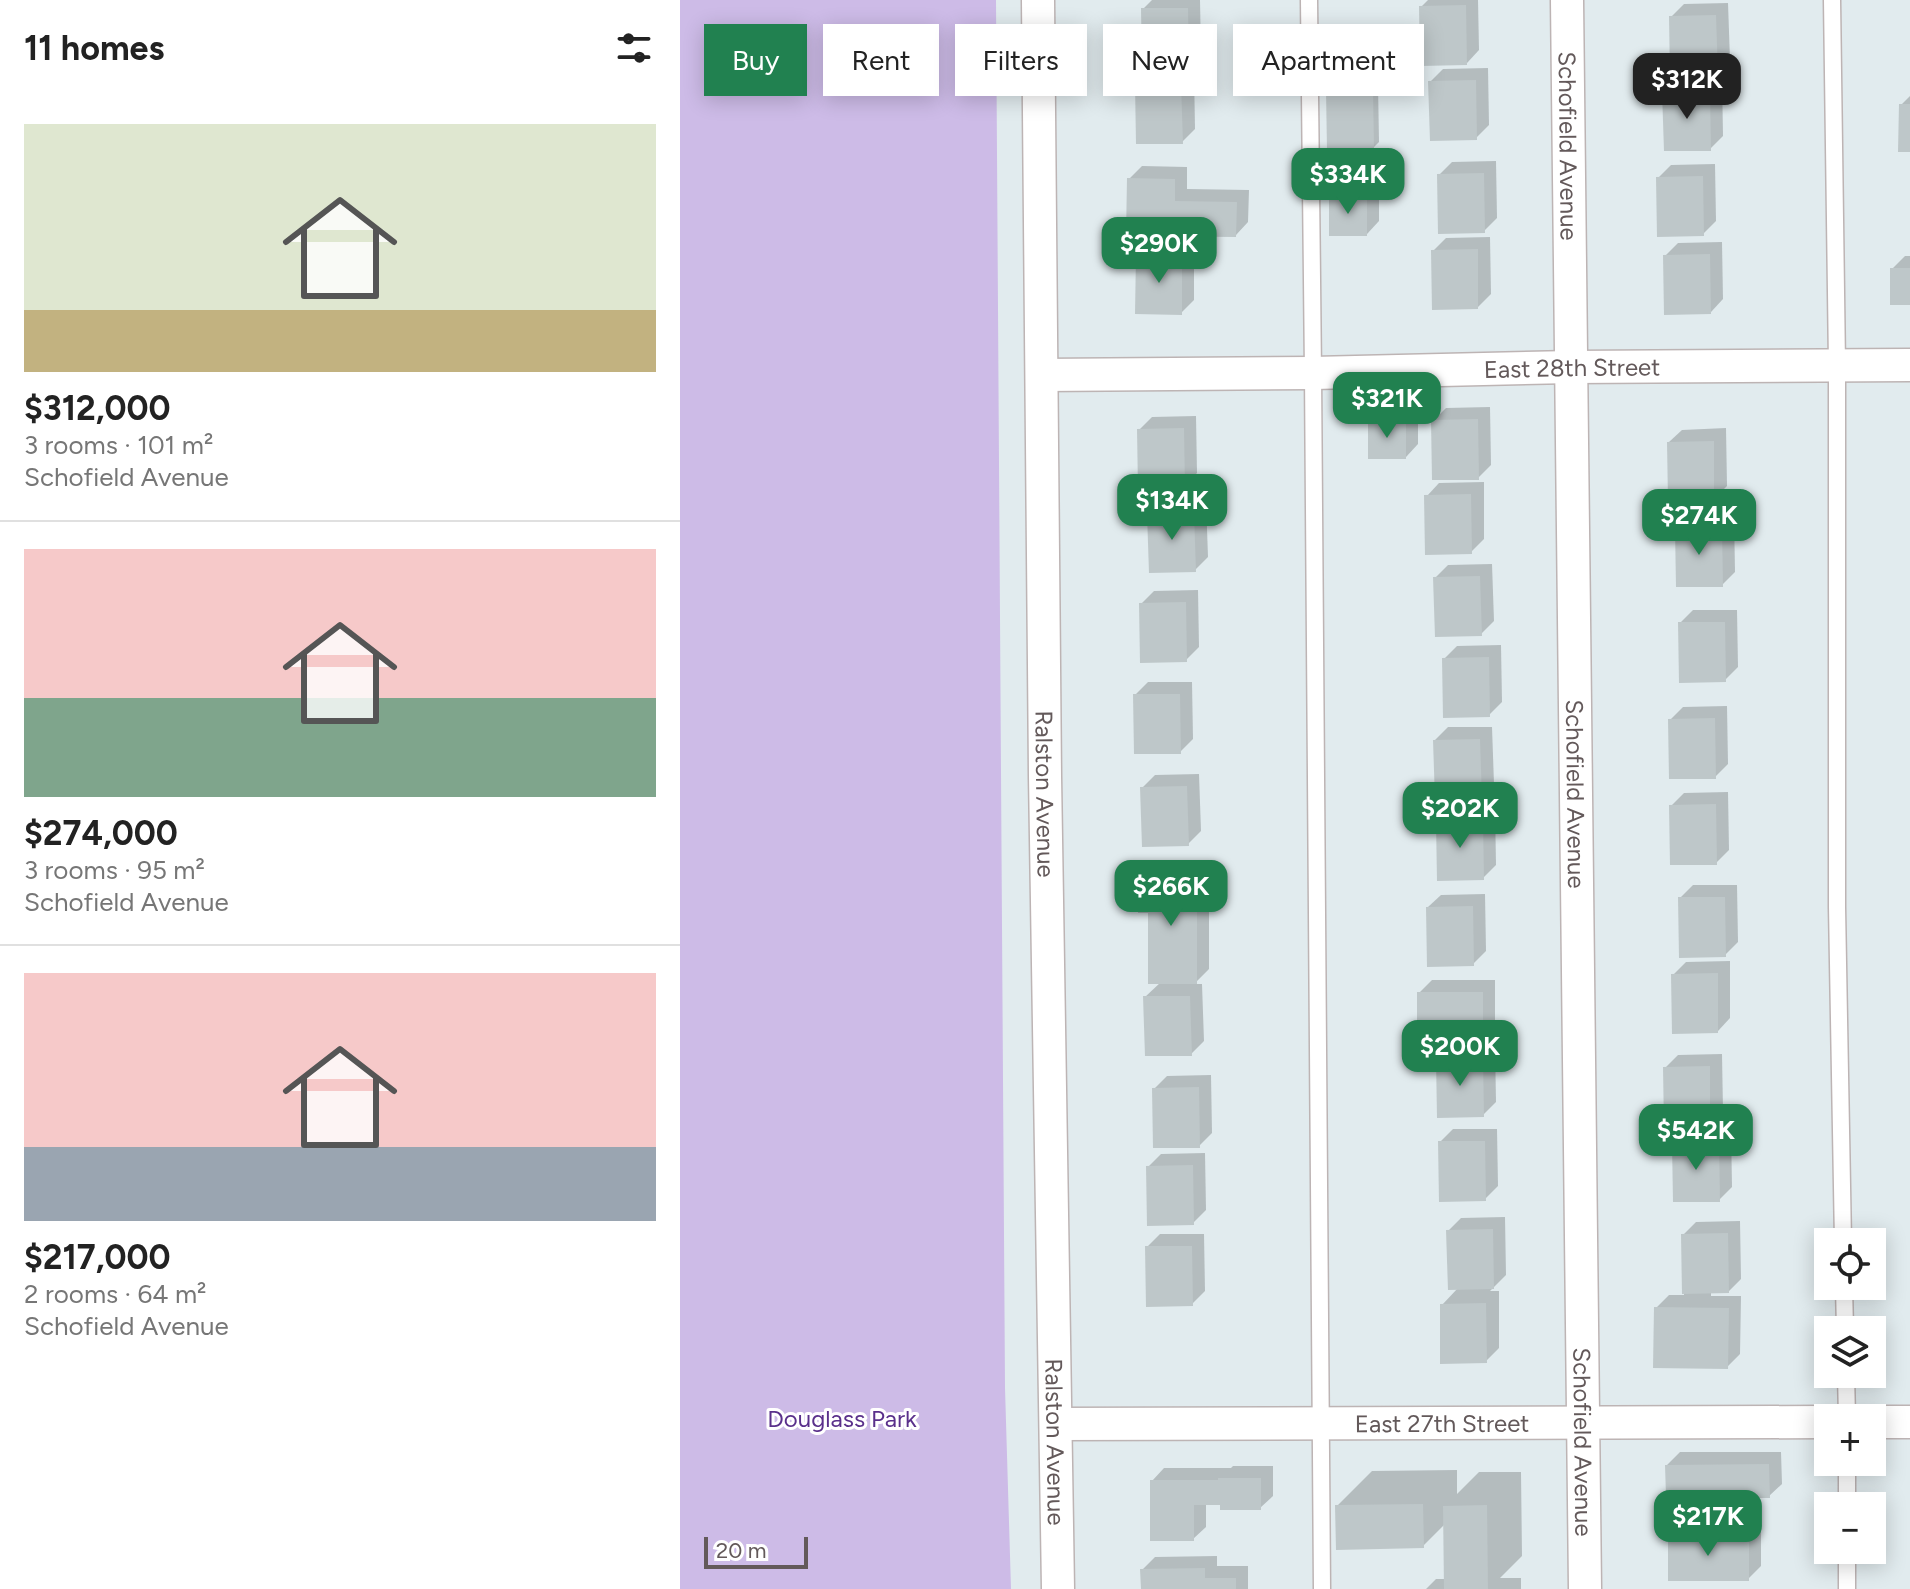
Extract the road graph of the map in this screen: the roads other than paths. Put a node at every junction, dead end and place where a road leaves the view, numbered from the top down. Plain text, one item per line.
1 (1038, 0) edge
2 (1309, 0) edge
3 (1567, 0) edge
4 (1832, 0) edge
5 (1837, 365) junction
6 (1910, 365) edge
7 (1571, 367) junction
8 (1313, 373) junction
9 (1042, 375) junction
10 (1843, 1228) edge
11 (1584, 1422) junction
12 (1814, 1422) edge
13 (1886, 1422) edge
14 (1910, 1422) edge
15 (1320, 1423) junction
16 (1056, 1424) junction
17 (1847, 1564) edge
18 (1058, 1589) edge
19 (1322, 1589) edge
20 (1585, 1589) edge
21 (1847, 1589) edge

1 - 9 street, Ralston Avenue
2 - 8 lane
3 - 7 street, Schofield Avenue
4 - 5 lane
5 - 6 street, East 28th Street
5 - 7 street, East 28th Street
5 - 10 lane
7 - 8 street, East 28th Street
7 - 11 street, Schofield Avenue
8 - 9 street, East 28th Street
8 - 15 lane
9 - 16 street, Ralston Avenue
11 - 12 street, East 27th Street
11 - 15 street, East 27th Street
11 - 20 street, Schofield Avenue
13 - 14 street
15 - 16 street, East 27th Street
15 - 19 lane
16 - 18 street, Ralston Avenue
17 - 21 lane

